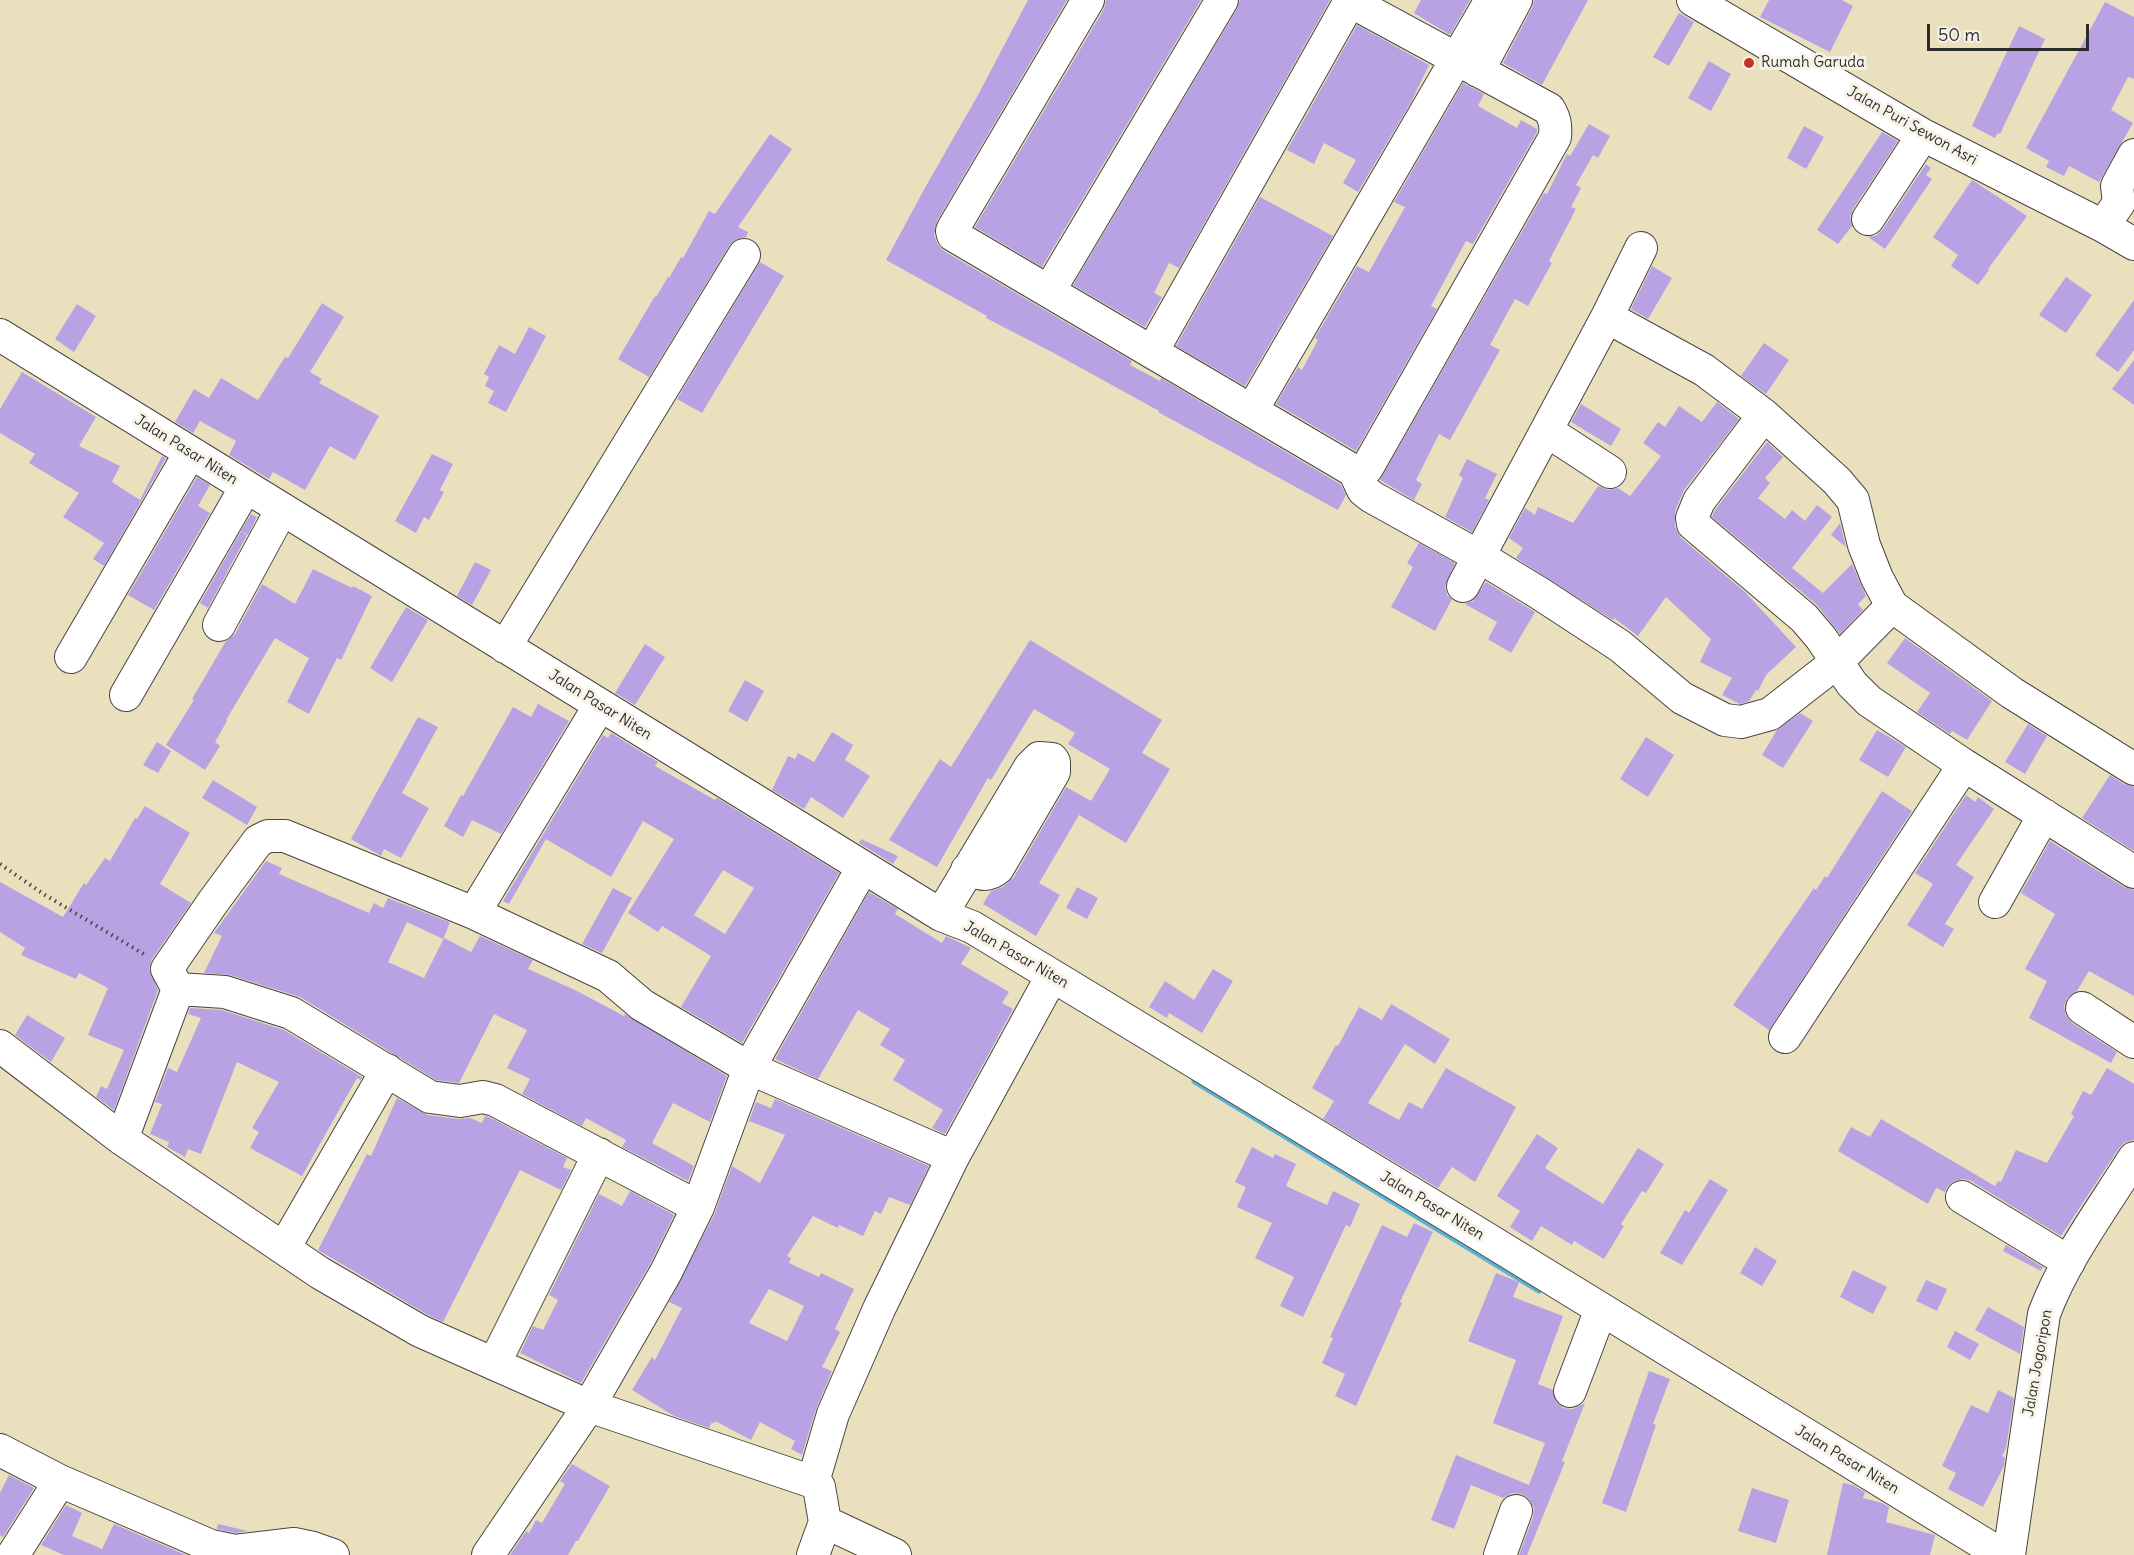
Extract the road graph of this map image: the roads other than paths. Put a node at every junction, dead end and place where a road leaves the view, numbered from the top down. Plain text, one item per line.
1 (1088, 0) edge
2 (1222, 0) edge
3 (1693, 0) edge
4 (1349, 1) edge
5 (1498, 9) edge
6 (1467, 65) junction
7 (1923, 135) junction
8 (2134, 155) edge
9 (2118, 210) edge
10 (1869, 219) dead end
11 (2134, 244) edge
12 (1641, 249) dead end
13 (744, 255) dead end
14 (1049, 291) junction
15 (1607, 317) junction
16 (0, 335) edge
17 (1152, 351) junction
18 (1252, 410) junction
19 (1764, 415) junction
20 (1547, 431) junction
21 (190, 453) junction
22 (1354, 471) junction
23 (1611, 472) dead end
24 (246, 488) junction
25 (282, 509) junction
26 (1480, 557) junction
27 (1463, 586) dead end
28 (1892, 606) junction
29 (219, 625) dead end
30 (505, 647) junction
31 (71, 657) dead end
32 (1838, 662) junction
33 (126, 695) dead end
34 (600, 705) junction
35 (1964, 765) junction
36 (2134, 770) edge
37 (2044, 815) junction
38 (863, 867) junction
39 (968, 870) dead end
40 (2134, 872) edge
41 (1995, 902) dead end
42 (474, 913) junction
43 (941, 915) junction
44 (1052, 976) junction
45 (172, 979) junction
46 (2082, 1008) dead end
47 (1785, 1037) dead end
48 (2134, 1042) edge
49 (0, 1046) edge
50 (749, 1068) junction
51 (387, 1070) junction
52 (122, 1139) junction
53 (598, 1154) junction
54 (953, 1157) junction
55 (2134, 1158) edge
56 (2125, 1193) edge
57 (1962, 1197) dead end
58 (698, 1207) junction
59 (284, 1248) junction
60 (2069, 1262) junction
61 (1601, 1310) junction
62 (494, 1364) junction
63 (1570, 1391) dead end
64 (589, 1406) junction
65 (0, 1450) edge
66 (60, 1481) junction
67 (820, 1500) junction
68 (1516, 1511) dead end
69 (275, 1551) edge
70 (13, 1555) edge
71 (333, 1555) edge
72 (488, 1555) edge
73 (813, 1555) edge
74 (895, 1555) edge
75 (1500, 1555) edge
76 (2002, 1555) edge
77 (2008, 1555) edge

1 - 14 street
2 - 14 street
3 - 7 street, Jalan Puri Sewon Asri
4 - 6 street
4 - 17 street
5 - 6 street
6 - 18 street
6 - 22 street
7 - 9 street, Jalan Puri Sewon Asri
7 - 10 street
8 - 9 street
9 - 11 street, Jalan Puri Sewon Asri
12 - 15 street
13 - 30 street
14 - 17 street
15 - 19 street
15 - 20 street
16 - 21 street, Jalan Pasar Niten
17 - 18 street
18 - 22 street
19 - 28 street
19 - 32 street
20 - 23 street
20 - 26 street
21 - 24 street, Jalan Pasar Niten
21 - 31 street
22 - 26 street
24 - 25 street, Jalan Pasar Niten
24 - 33 street
25 - 29 street
25 - 30 street, Jalan Pasar Niten
26 - 27 street
26 - 32 street
28 - 32 street
28 - 36 street
30 - 34 street, Jalan Pasar Niten
32 - 35 street
34 - 38 street, Jalan Pasar Niten
34 - 42 street
35 - 37 street
35 - 47 street
37 - 40 street
37 - 41 street
38 - 43 street, Jalan Pasar Niten
38 - 50 street
39 - 43 street
42 - 45 street
42 - 50 street
43 - 44 street, Jalan Pasar Niten
44 - 54 street
44 - 61 street, Jalan Pasar Niten
45 - 51 street
45 - 52 street
46 - 48 street
49 - 52 street
50 - 54 street
50 - 58 street
51 - 53 street
51 - 59 street
52 - 59 street
53 - 58 street
53 - 62 street
54 - 67 street
55 - 56 street, Jalan Jogoripon
56 - 60 street, Jalan Jogoripon
57 - 60 street
58 - 64 street
59 - 62 street
60 - 77 street, Jalan Jogoripon
61 - 63 street
61 - 76 street, Jalan Pasar Niten
62 - 64 street
64 - 67 street
64 - 72 street
65 - 66 street
66 - 69 street
66 - 70 street
67 - 73 street
67 - 74 street
68 - 75 street
69 - 71 street

